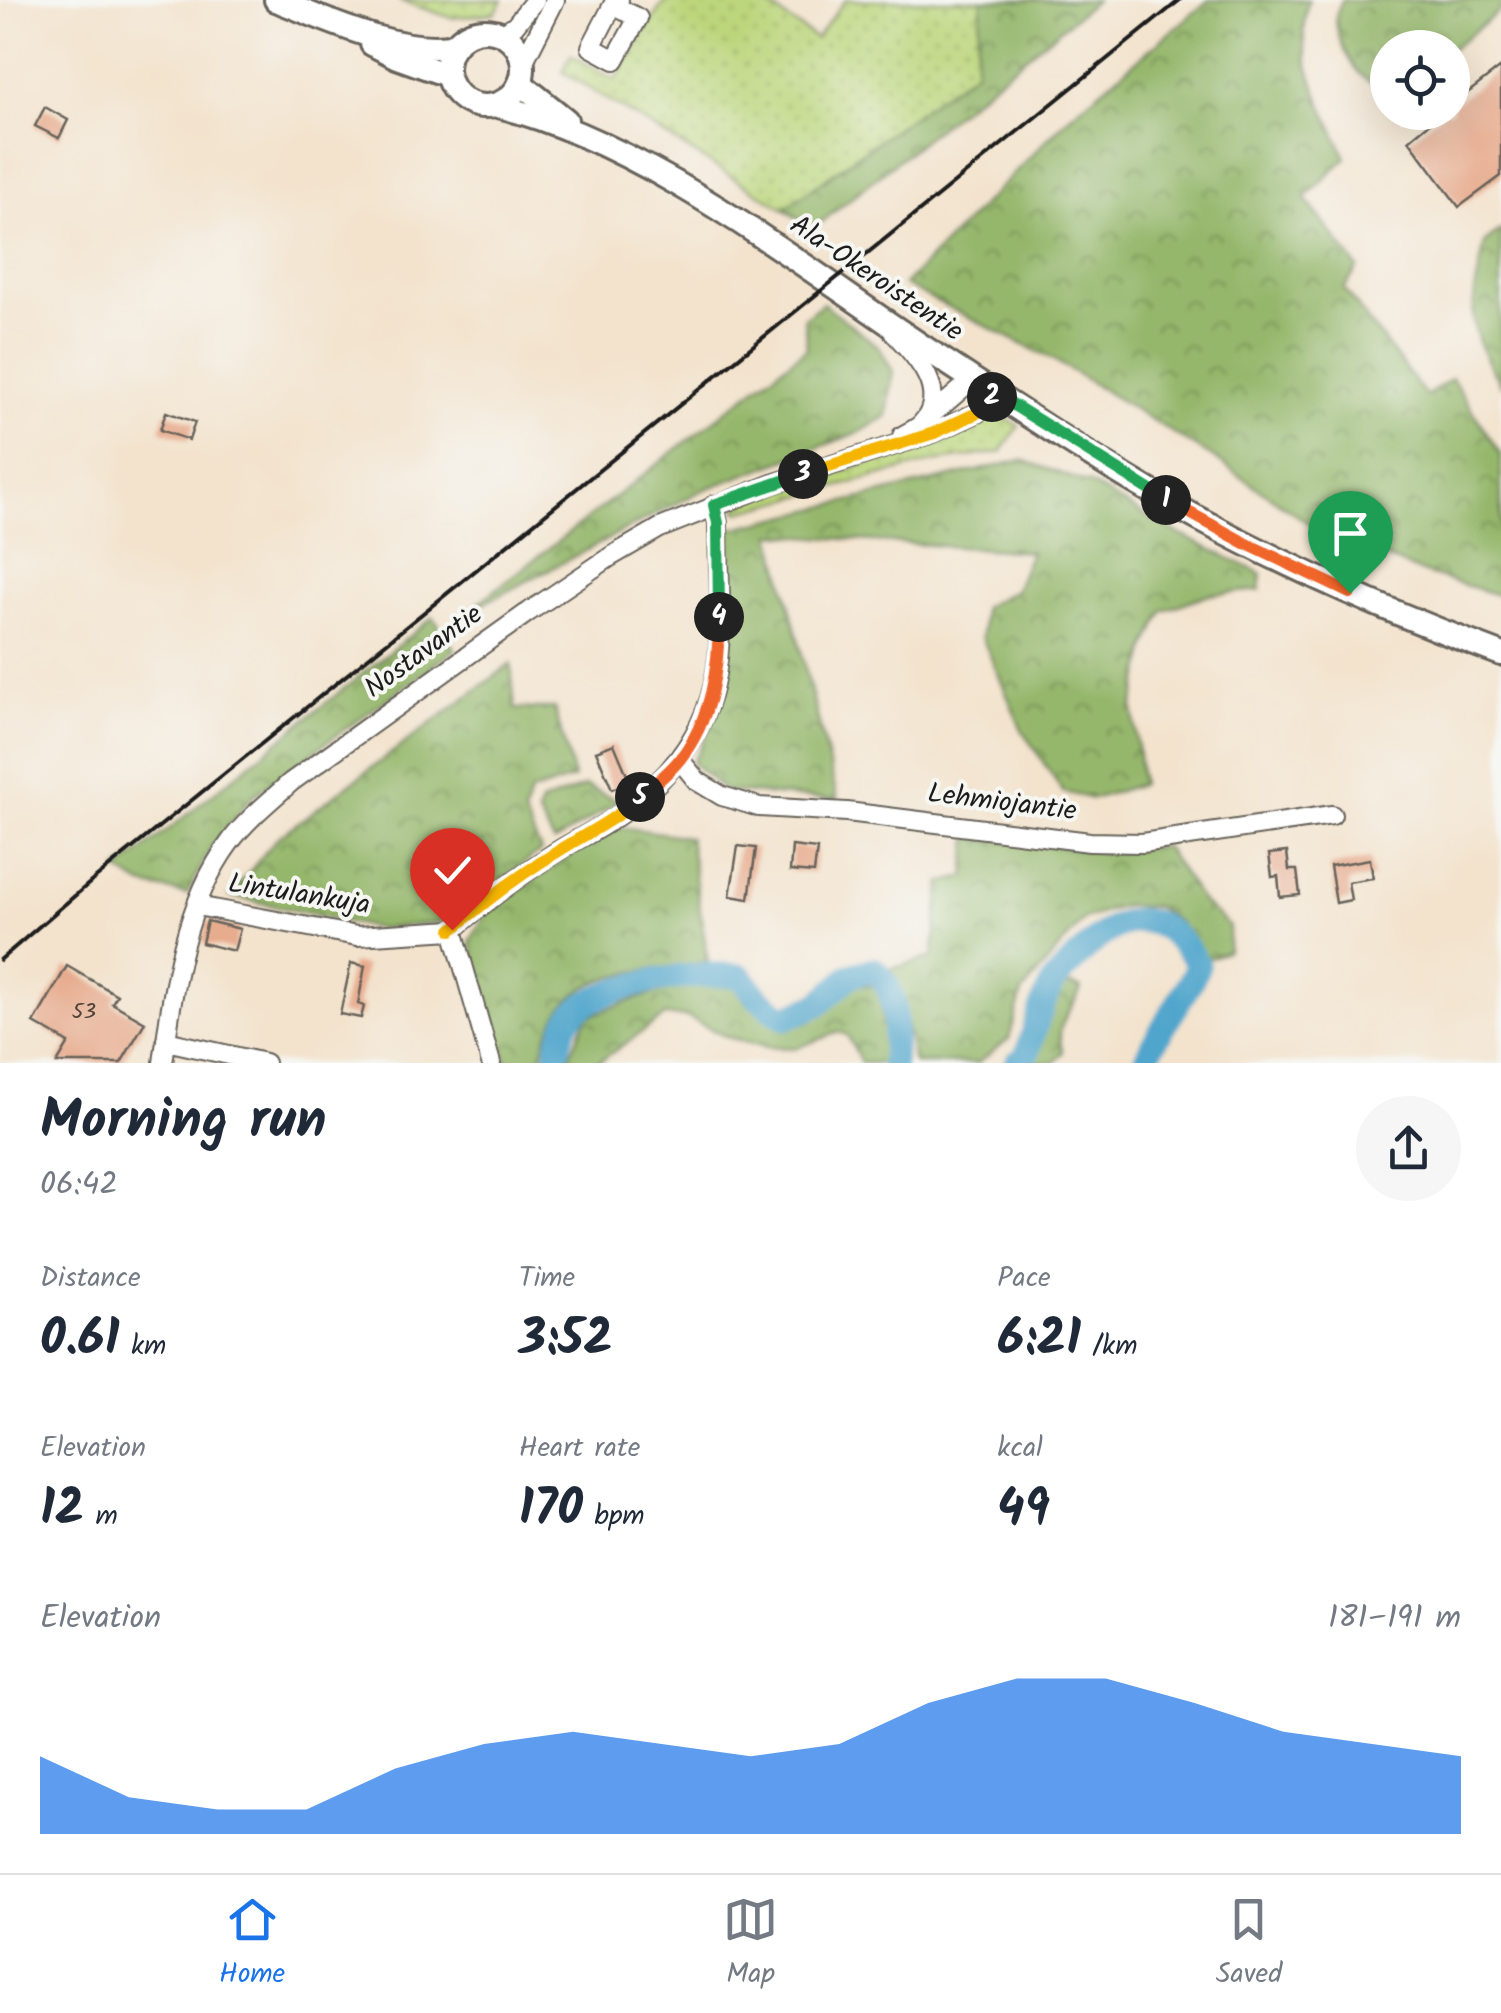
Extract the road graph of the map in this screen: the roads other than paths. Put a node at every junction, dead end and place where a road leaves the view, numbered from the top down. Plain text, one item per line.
1 (276, 0) edge
2 (535, 0) edge
3 (555, 0) edge
4 (339, 24) junction
5 (502, 34) junction
6 (455, 44) junction
7 (521, 73) junction
8 (448, 74) junction
9 (494, 105) junction
10 (593, 139) junction
11 (878, 317) junction
12 (973, 379) junction
13 (996, 394) junction
14 (923, 422) junction
15 (884, 447) junction
16 (714, 505) junction
17 (1501, 654) edge
18 (680, 760) junction
19 (1332, 815) dead end
20 (197, 906) junction
21 (452, 930) junction
22 (166, 1040) junction
23 (163, 1063) edge
24 (265, 1063) edge
25 (492, 1063) edge

1 - 4 main road
2 - 5 street
3 - 7 street
4 - 6 main road
4 - 8 main road
5 - 6 main road
5 - 7 main road
6 - 8 main road
7 - 9 main road
7 - 10 main road, Ala-Okeroistentie
8 - 9 main road
9 - 10 main road, Ala-Okeroistentie
10 - 11 main road, Ala-Okeroistentie
11 - 12 main road, Ala-Okeroistentie
11 - 14 street
12 - 13 main road, Ala-Okeroistentie
12 - 14 street, Nostavantie
13 - 15 street, Nostavantie
13 - 17 main road, Ala-Okeroistentie
14 - 15 street, Nostavantie
15 - 16 street, Nostavantie
16 - 18 street
16 - 20 street, Nostavantie
18 - 19 street, Lehmiojantie
18 - 21 street
20 - 21 street, Lintulankuja
20 - 22 street, Nostavantie
21 - 25 street
22 - 23 street, Nostavantie
22 - 24 street

